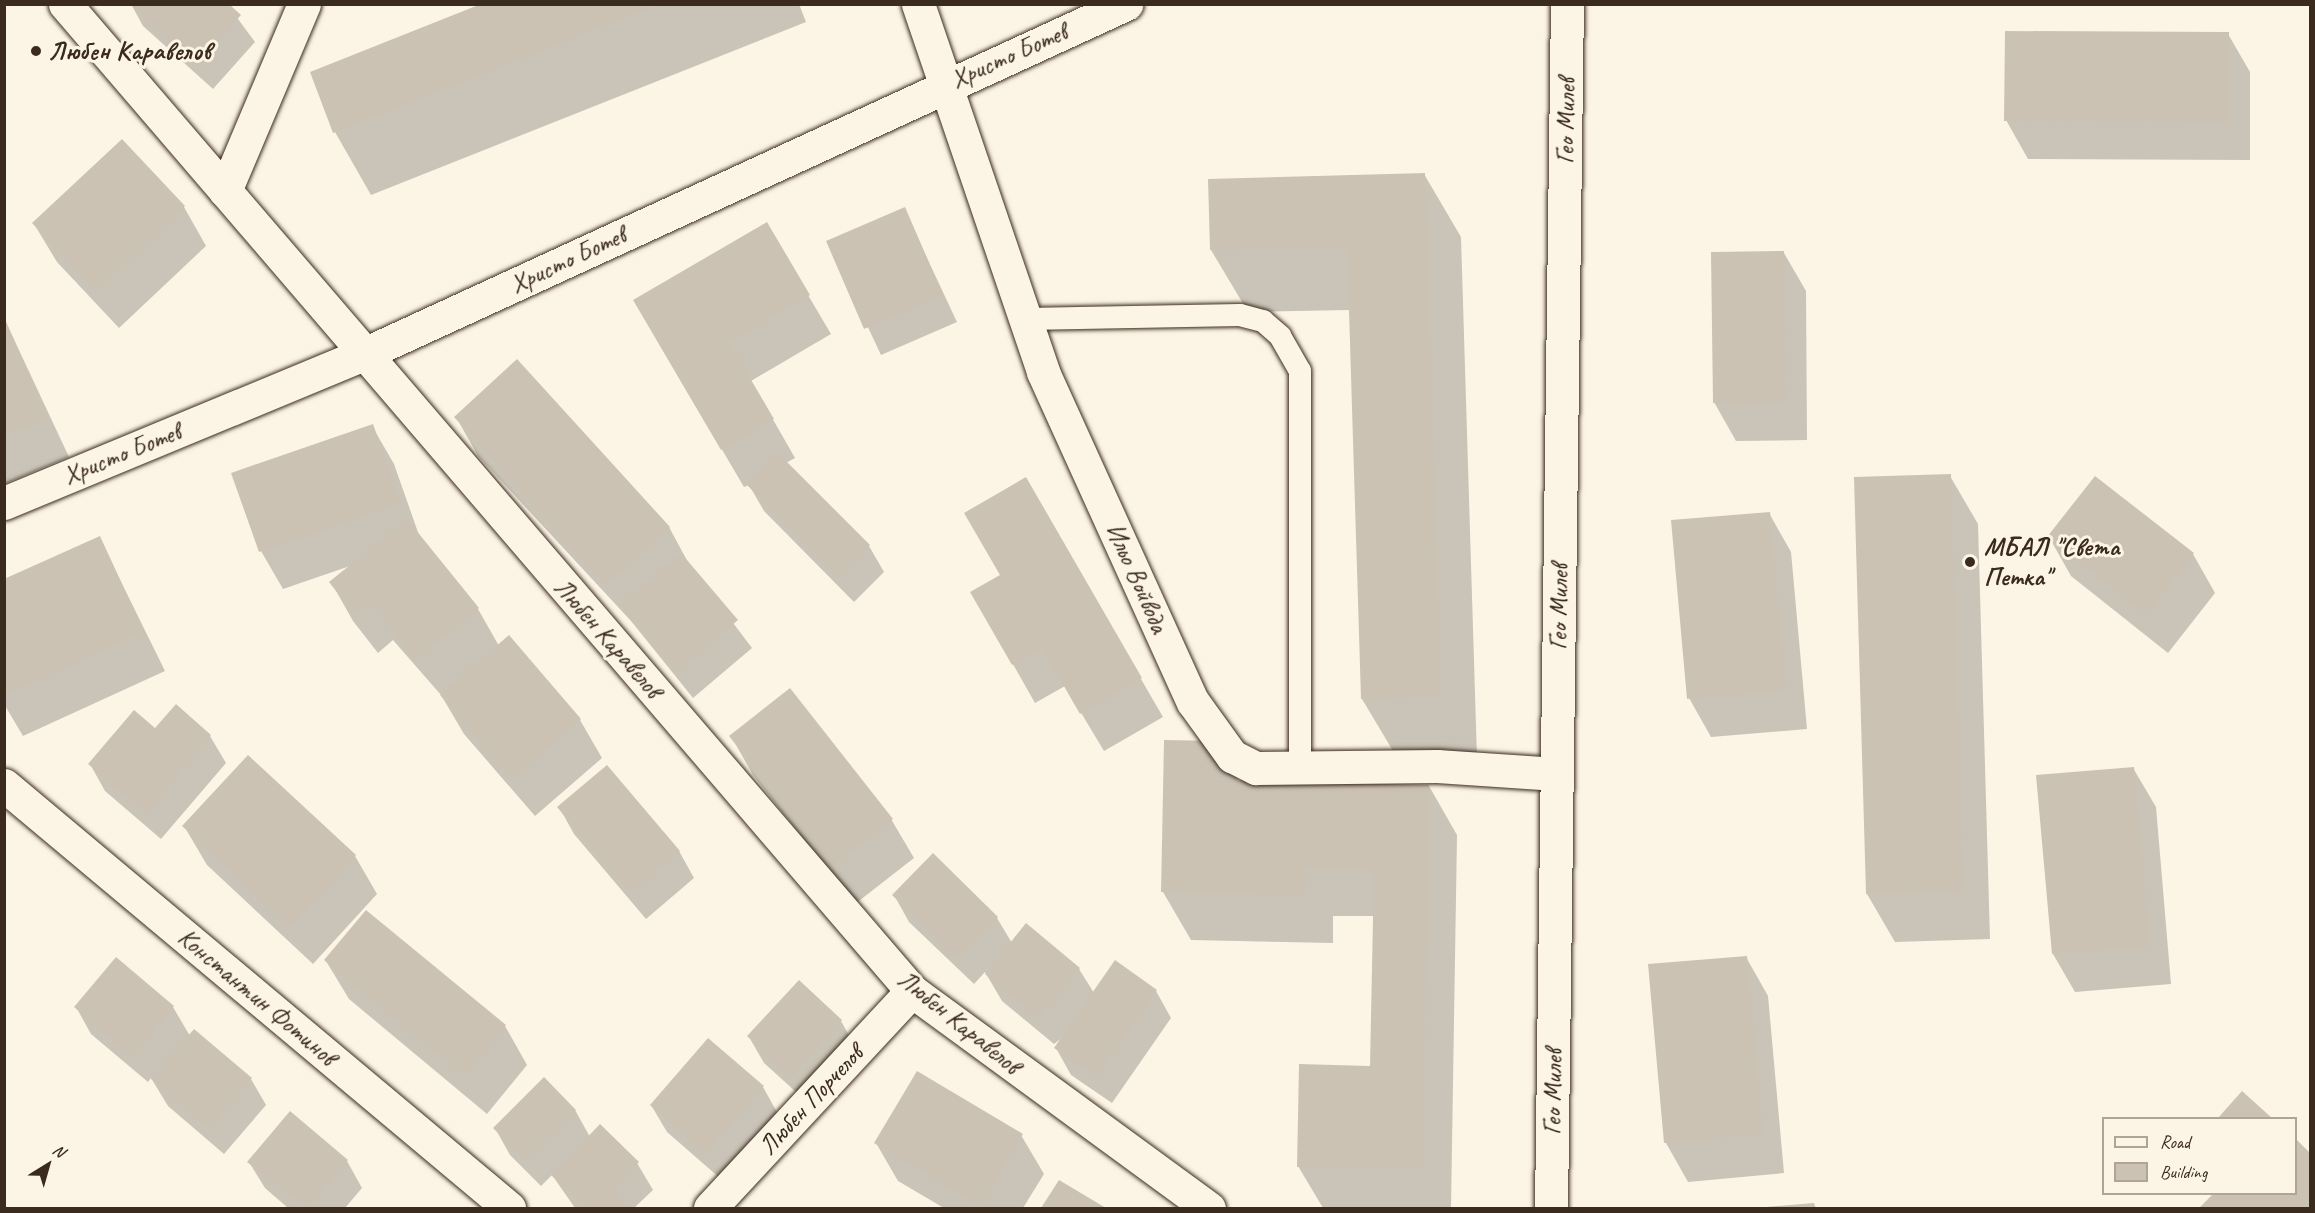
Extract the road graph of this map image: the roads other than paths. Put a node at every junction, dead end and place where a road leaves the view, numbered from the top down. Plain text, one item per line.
1 (65, 4) edge
2 (304, 4) edge
3 (918, 4) edge
4 (1126, 4) edge
5 (1568, 4) edge
6 (948, 83) junction
7 (225, 191) junction
8 (1026, 319) junction
9 (364, 354) junction
10 (4, 503) edge
11 (1300, 767) junction
12 (1557, 774) junction
13 (4, 784) edge
14 (912, 991) junction
15 (508, 1209) edge
16 (710, 1209) edge
17 (1209, 1209) edge
18 (1551, 1209) edge

1 - 7 street, Любен Каравелов
2 - 7 street
3 - 6 street, Ильо Войвода
4 - 6 street, Христо Ботев
5 - 12 street, Гео Милев
6 - 8 street, Ильо Войвода
6 - 9 street, Христо Ботев
7 - 9 street, Любен Каравелов
8 - 11 street, Ильо Войвода
8 - 11 lane
9 - 10 street, Христо Ботев
9 - 14 street, Любен Каравелов
11 - 12 street, Ильо Войвода
12 - 18 street, Гео Милев
13 - 15 street, Константин Фотинов
14 - 16 street, Любен Порчелов
14 - 17 street, Любен Каравелов

